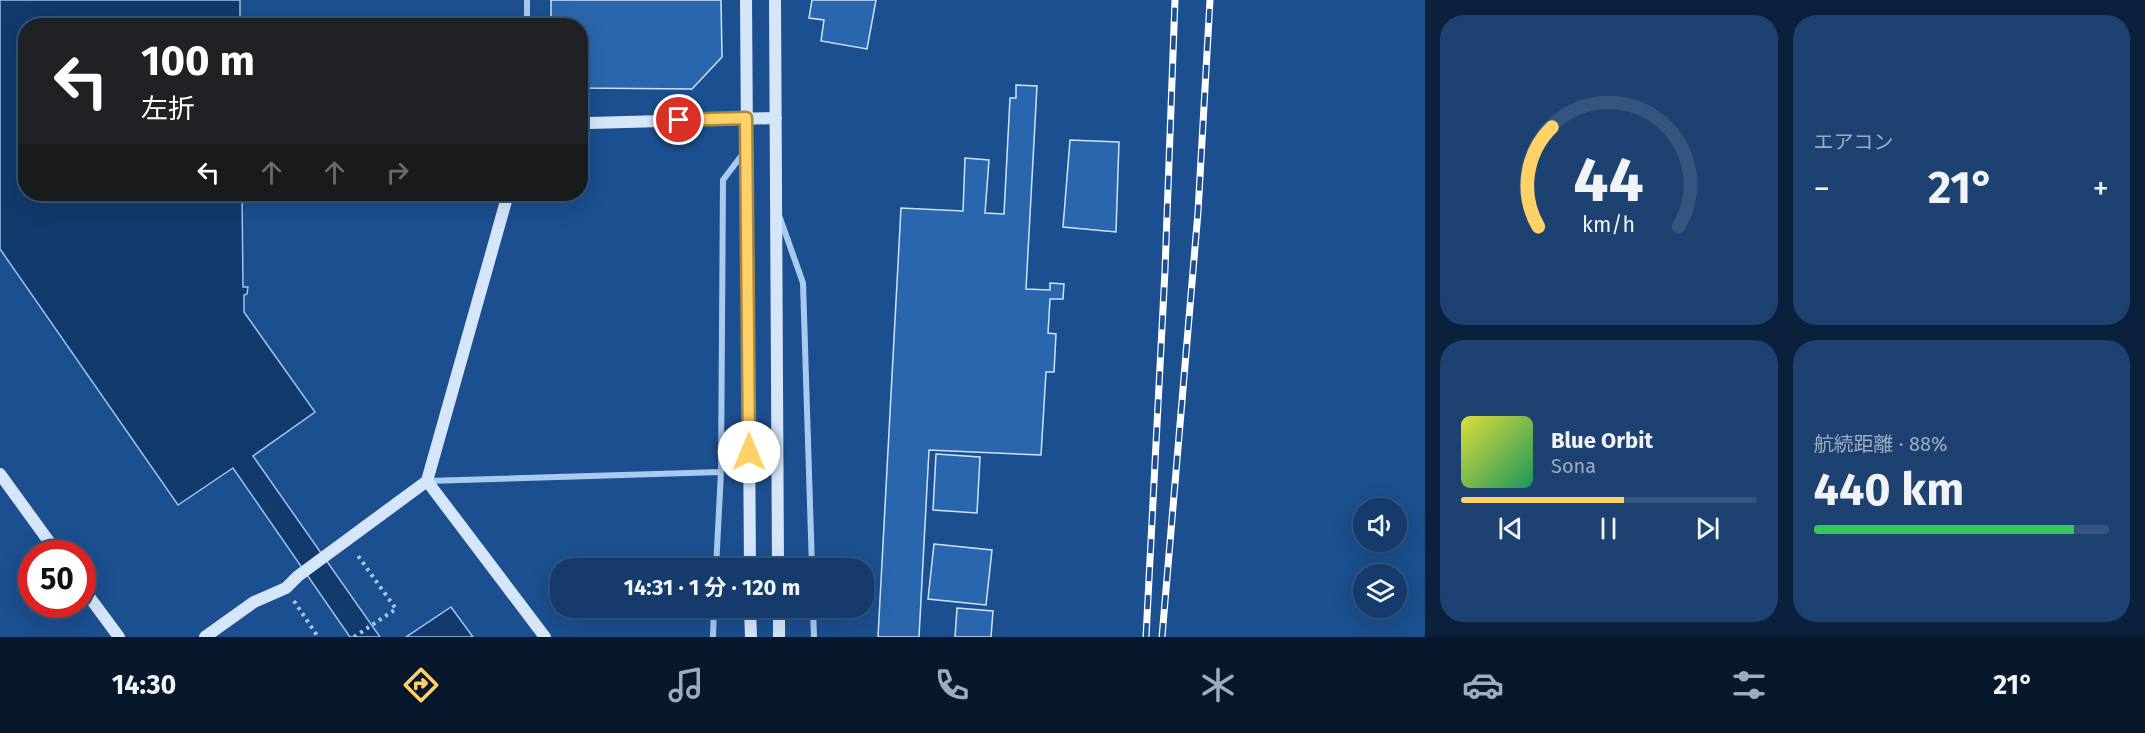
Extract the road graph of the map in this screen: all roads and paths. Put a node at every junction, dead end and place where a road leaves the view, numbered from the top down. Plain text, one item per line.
1 (527, 0) edge
2 (746, 0) edge
3 (775, 0) edge
4 (527, 18) edge
5 (746, 118) junction
6 (776, 118) junction
7 (588, 123) edge
8 (746, 150) junction
9 (506, 201) edge
10 (777, 209) junction
11 (721, 472) junction
12 (0, 474) edge
13 (427, 481) junction
14 (48, 540) edge
15 (347, 541) junction
16 (717, 558) edge
17 (750, 558) edge
18 (778, 558) edge
19 (812, 558) edge
20 (285, 588) junction
21 (96, 606) edge
22 (714, 618) edge
23 (750, 618) edge
24 (779, 618) edge
25 (813, 618) edge
26 (119, 637) edge
27 (205, 637) edge
28 (318, 637) edge
29 (354, 637) edge
30 (545, 637) edge
31 (713, 637) edge
32 (751, 637) edge
33 (779, 637) edge
34 (814, 637) edge

1 - 4 street
2 - 5 main road
3 - 6 main road
5 - 6 main road
5 - 7 main road
5 - 8 main road
6 - 10 main road
8 - 11 street
8 - 17 main road
9 - 13 main road
10 - 18 main road
10 - 19 street
11 - 13 street
11 - 16 street
12 - 14 main road
13 - 15 main road
13 - 30 main road
15 - 20 main road
15 - 29 path
20 - 27 main road
20 - 28 path
21 - 26 main road
22 - 31 street
23 - 32 main road
24 - 33 main road
25 - 34 street

